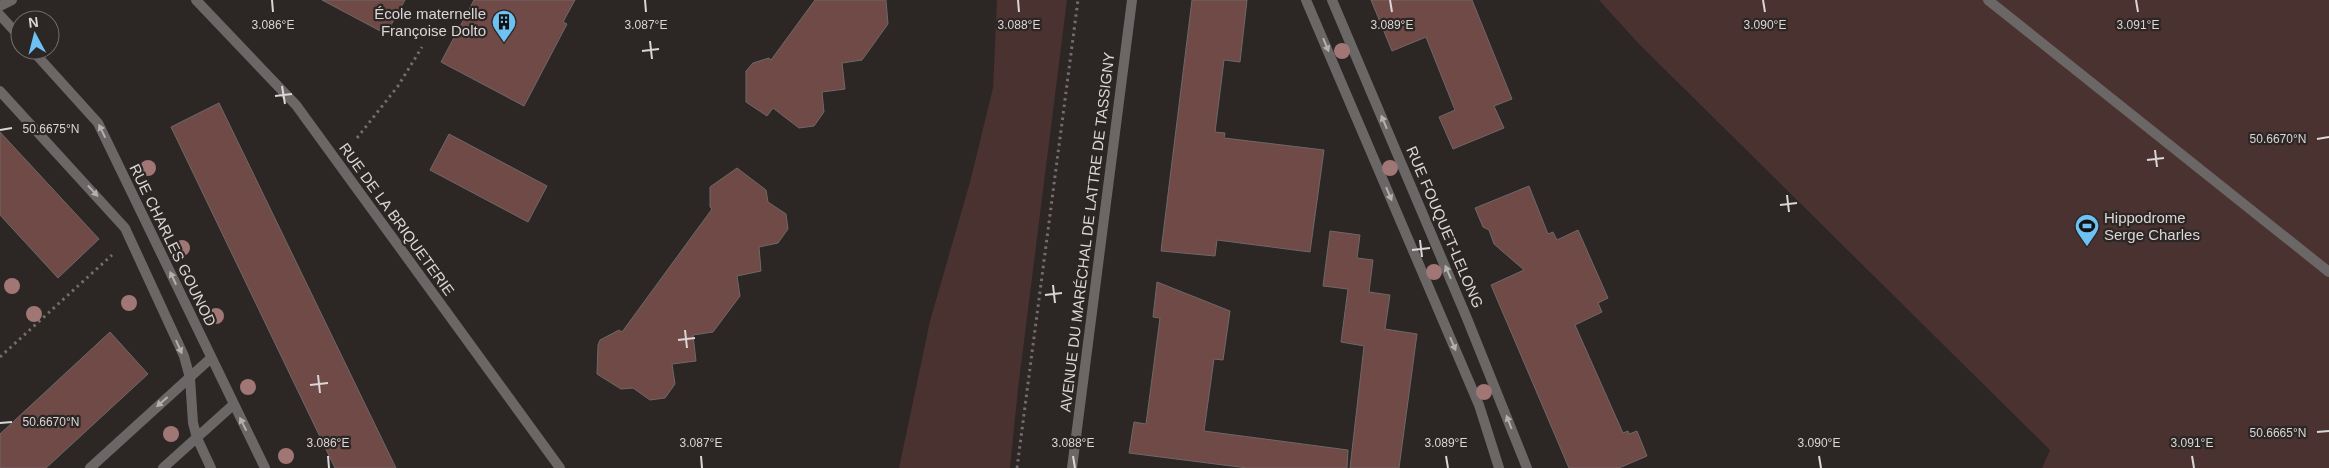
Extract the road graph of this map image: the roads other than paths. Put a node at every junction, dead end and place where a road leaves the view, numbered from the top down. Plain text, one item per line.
1 (12, 0) edge
2 (196, 0) edge
3 (1132, 0) edge
4 (1306, 0) edge
5 (1332, 0) edge
6 (1988, 0) edge
7 (0, 6) edge
8 (0, 15) edge
9 (10, 26) edge
10 (41, 60) edge
11 (0, 91) edge
12 (2329, 272) edge
13 (211, 358) junction
14 (190, 378) junction
15 (234, 405) junction
16 (197, 438) junction
17 (90, 468) edge
18 (163, 468) edge
19 (211, 468) edge
20 (265, 468) edge
21 (560, 468) edge
22 (1072, 468) edge
23 (1499, 468) edge
24 (1526, 468) edge

1 - 7 street
2 - 21 street, RUE DE LA BRIQUETERIE
3 - 22 street, AVENUE DU MARÉCHAL DE LATTRE DE TASSIGNY
4 -> 23 street
24 -> 5 street, RUE FOUQUET-LELONG
6 - 12 street
8 - 9 street
13 -> 10 street, RUE CHARLES GOUNOD
11 -> 14 street
13 - 14 street
13 - 15 street, RUE CHARLES GOUNOD
14 - 16 street
14 -> 17 street
15 - 16 street
20 -> 15 street, RUE CHARLES GOUNOD
16 - 18 street
16 - 19 street

